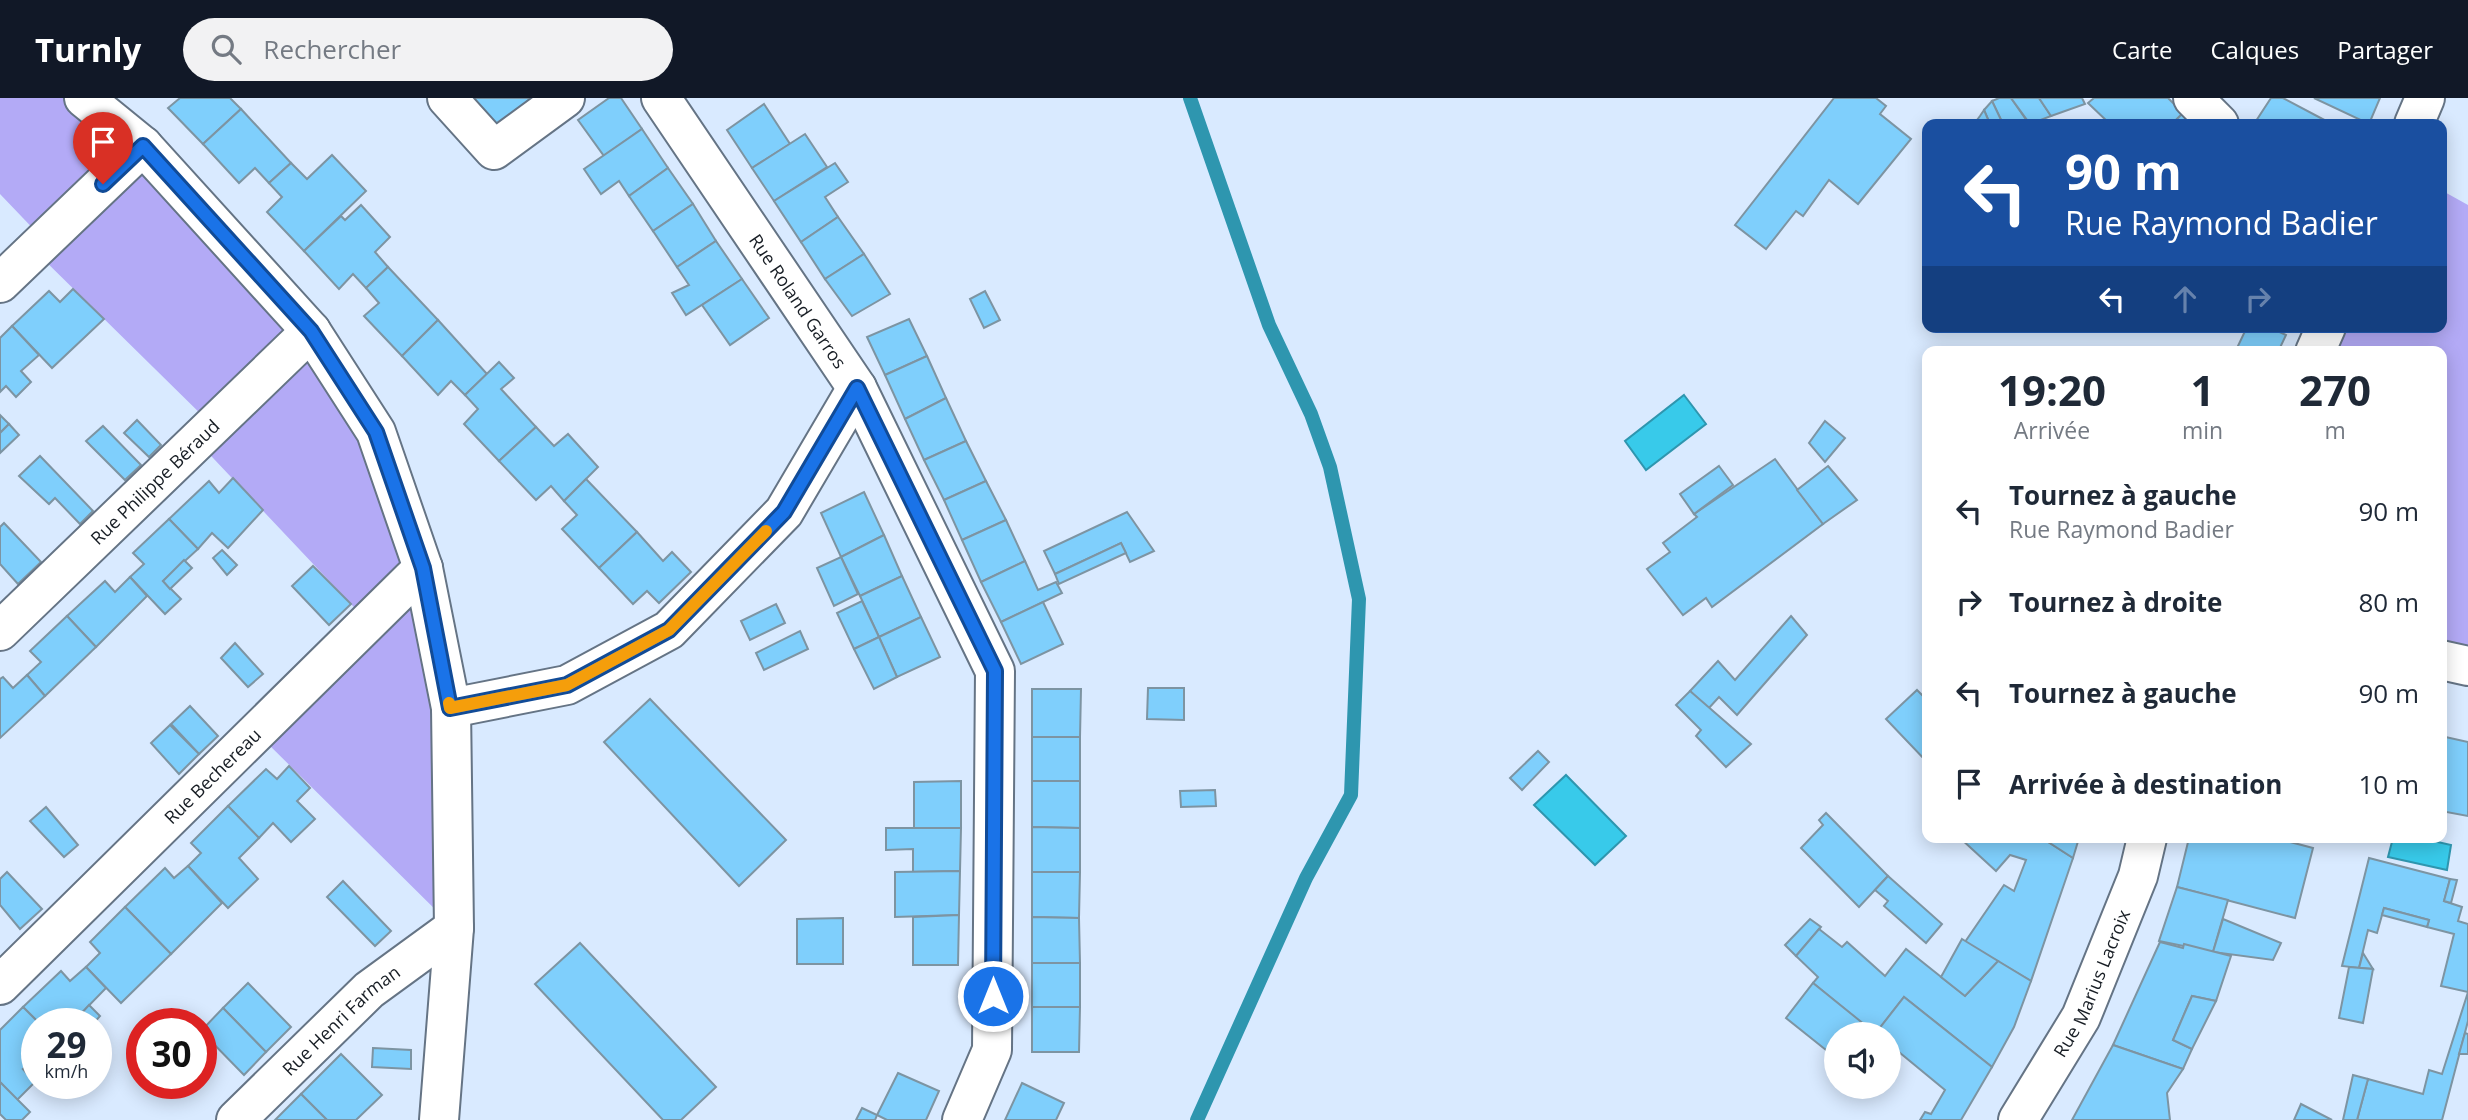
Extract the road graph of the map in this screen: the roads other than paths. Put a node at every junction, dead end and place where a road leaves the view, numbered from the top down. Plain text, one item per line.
1 (84, 98) edge
2 (447, 98) edge
3 (565, 98) edge
4 (661, 98) edge
5 (2193, 98) edge
6 (2426, 98) edge
7 (2214, 119) edge
8 (2416, 119) edge
9 (143, 146) junction
10 (0, 283) edge
11 (311, 331) junction
12 (857, 388) junction
13 (423, 568) junction
14 (0, 631) edge
15 (2447, 661) edge
16 (2468, 666) edge
17 (450, 708) junction
18 (2146, 843) edge
19 (454, 928) junction
20 (0, 985) edge
21 (236, 1120) edge
22 (439, 1120) edge
23 (962, 1120) edge
24 (2018, 1120) edge

1 - 9 street
2 - 3 street
4 - 12 street, Rue Roland Garros
5 - 7 street
6 - 8 street
9 - 10 street
9 - 11 street
11 - 13 street
11 - 14 street, Rue Philippe Béraud
12 - 17 street
12 - 23 street, Rue Roland Garros
13 - 17 street
13 - 20 street, Rue Bechereau
15 - 16 street
17 - 19 street
18 - 24 street, Rue Marius Lacroix
19 - 21 street, Rue Henri Farman
19 - 22 street

